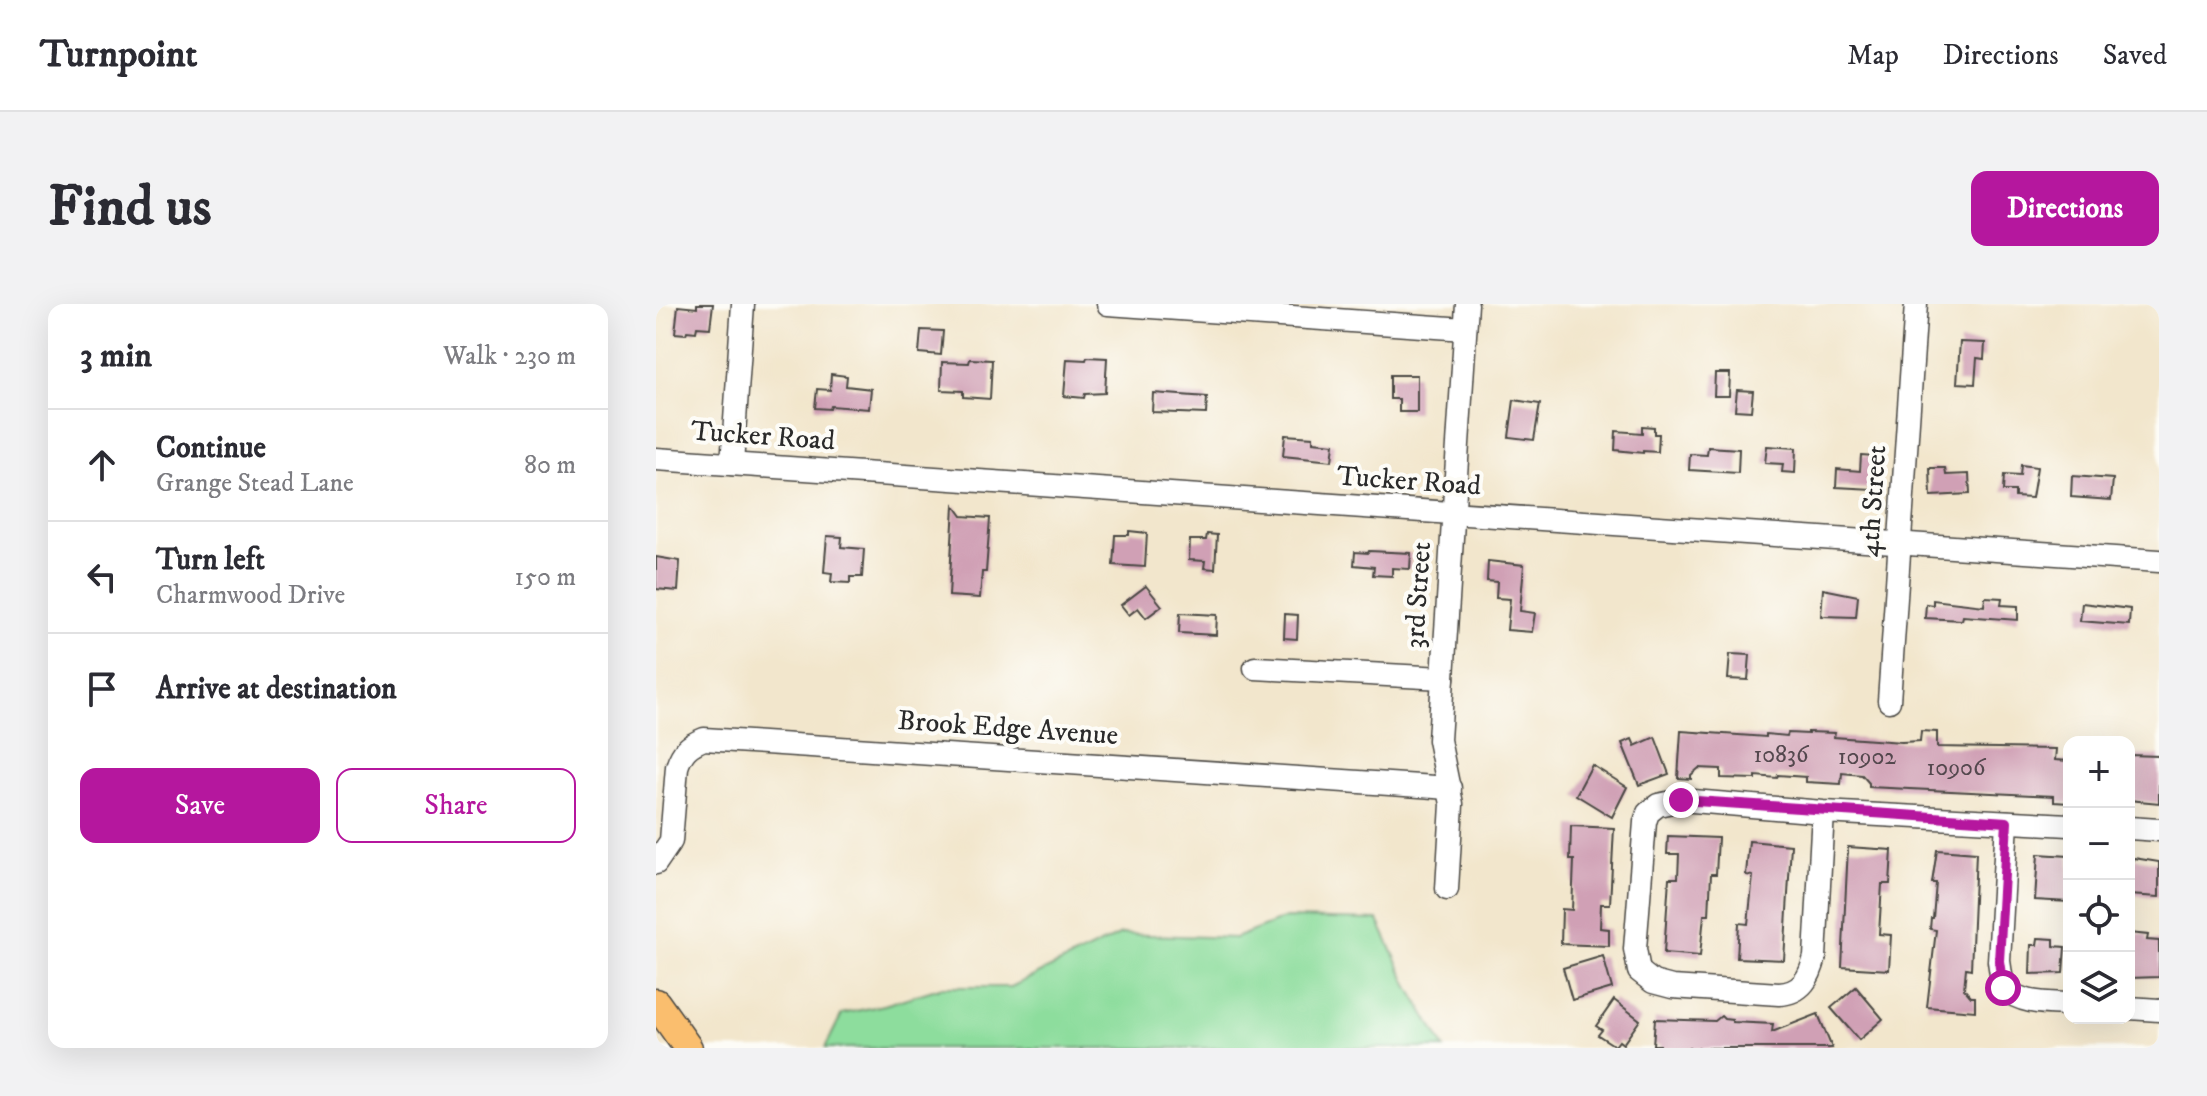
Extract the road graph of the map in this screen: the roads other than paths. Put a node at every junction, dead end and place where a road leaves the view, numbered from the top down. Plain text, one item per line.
1 (743, 304) edge
2 (1108, 304) edge
3 (1467, 304) edge
4 (1916, 304) edge
5 (1465, 329) junction
6 (656, 459) edge
7 (732, 464) junction
8 (1453, 514) junction
9 (1900, 544) junction
10 (2159, 561) edge
11 (1255, 668) dead end
12 (1443, 678) junction
13 (1889, 701) dead end
14 (1450, 788) junction
15 (1823, 812) junction
16 (2007, 822) junction
17 (2063, 825) edge
18 (2135, 828) edge
19 (2159, 830) edge
20 (656, 863) edge
21 (1447, 889) dead end
22 (656, 1003) edge
23 (2063, 1003) edge
24 (2135, 1008) edge
25 (2159, 1010) edge
26 (688, 1048) edge

1 - 7 street
2 - 5 street
3 - 5 street, 3rd Street
4 - 9 street, 4th Street
5 - 8 street, 3rd Street
6 - 7 street, Tucker Road
7 - 8 street, Tucker Road
8 - 9 street, Tucker Road
8 - 12 street, 3rd Street
9 - 10 street, Tucker Road
9 - 13 street, 4th Street
11 - 12 street
12 - 14 street, 3rd Street
14 - 20 street, Brook Edge Avenue
14 - 21 street, 3rd Street
15 - 15 street
15 - 16 street
16 - 17 street
16 - 23 street
18 - 19 street
22 - 26 main road
24 - 25 street

